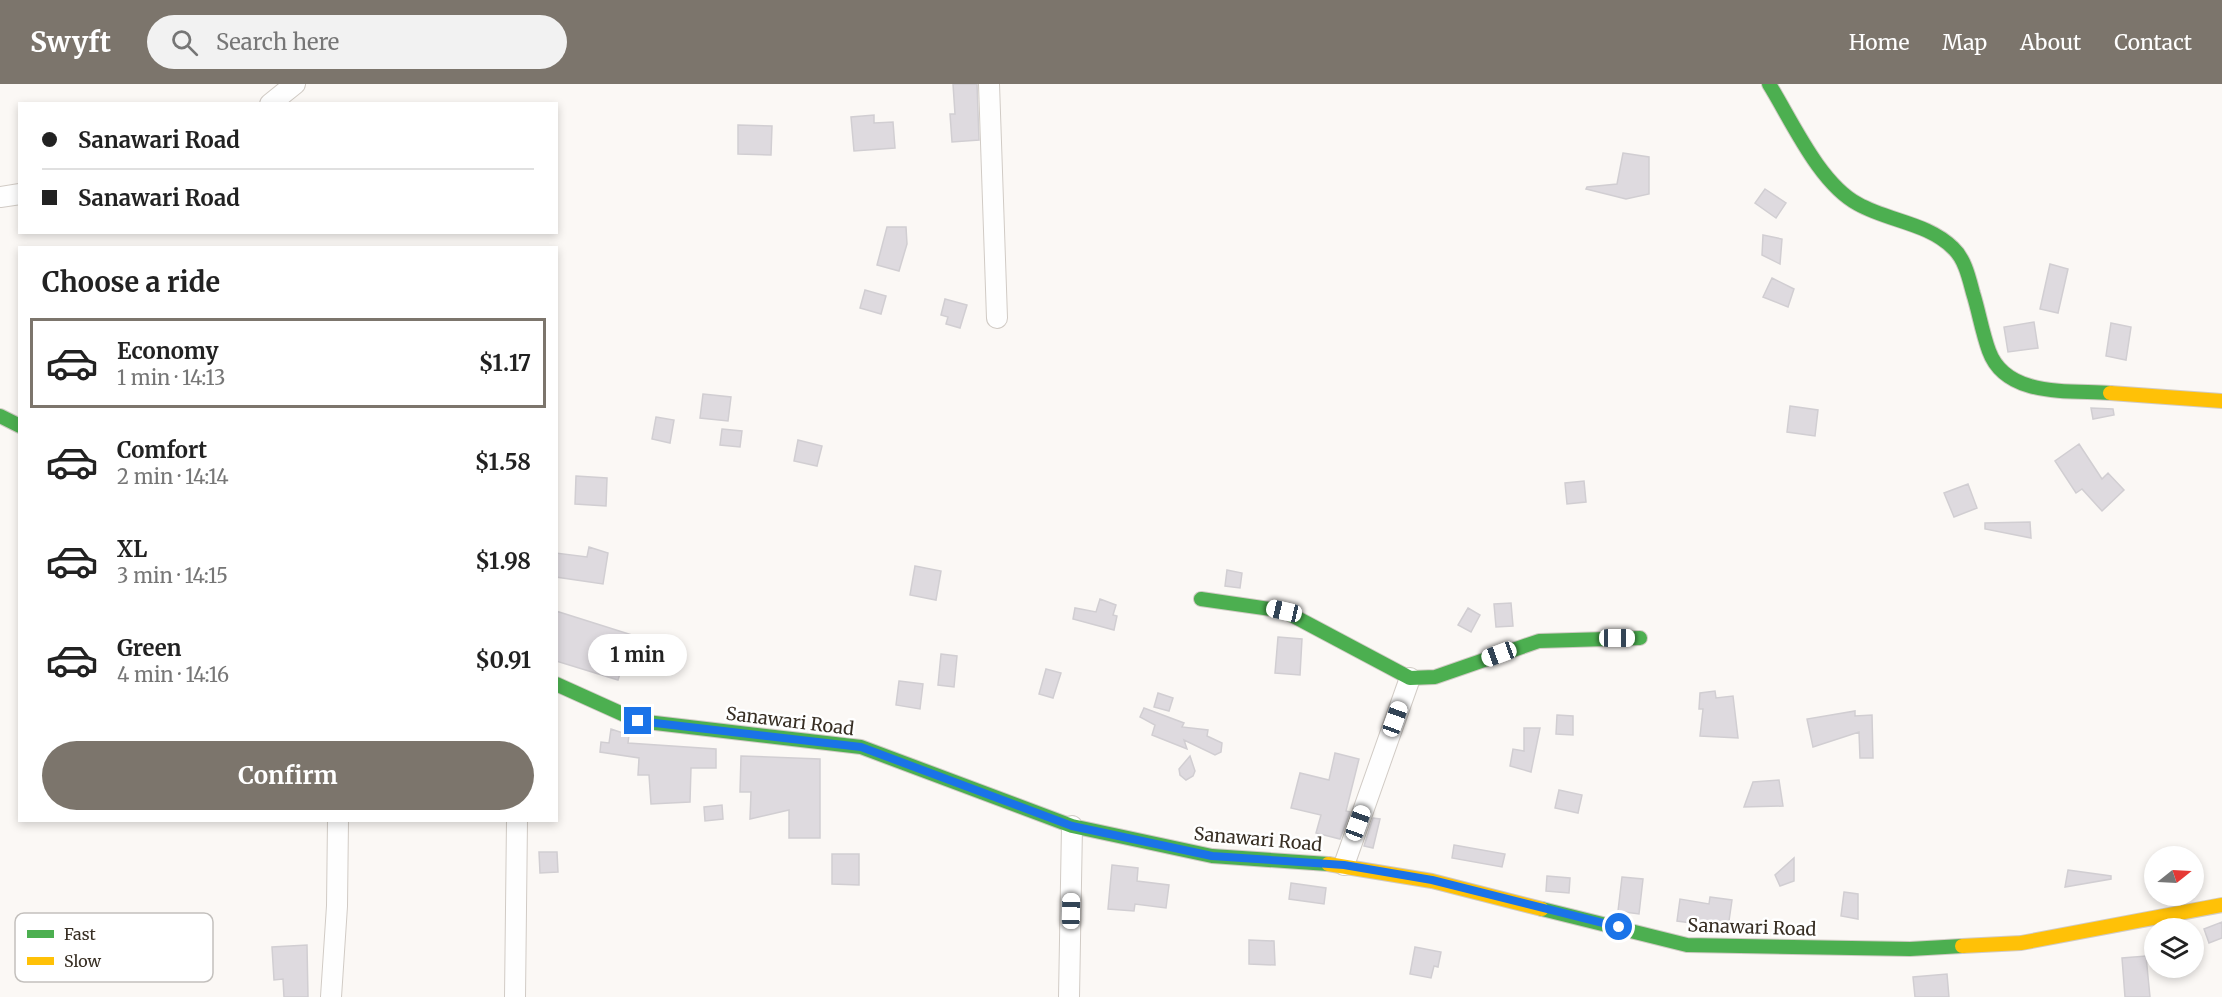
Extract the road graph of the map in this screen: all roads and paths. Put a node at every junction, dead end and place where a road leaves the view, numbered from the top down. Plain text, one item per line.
1 (295, 84) edge
2 (989, 84) edge
3 (1769, 84) edge
4 (272, 102) edge
5 (18, 194) edge
6 (0, 197) edge
7 (998, 318) dead end
8 (2222, 401) edge
9 (0, 416) edge
10 (18, 425) edge
11 (1201, 599) dead end
12 (1640, 638) dead end
13 (1410, 678) junction
14 (558, 685) edge
15 (338, 822) edge
16 (517, 822) edge
17 (1072, 826) junction
18 (1344, 865) junction
19 (2222, 905) edge
20 (331, 997) edge
21 (515, 997) edge
22 (1069, 997) edge

1 - 4 street
2 - 7 street
3 - 8 street
5 - 6 street
9 - 10 street
11 - 13 street
12 - 13 street
13 - 18 street
14 - 17 street, Sanawari Road
15 - 20 street
16 - 21 street
17 - 18 street, Sanawari Road
17 - 22 street
18 - 19 street, Sanawari Road

